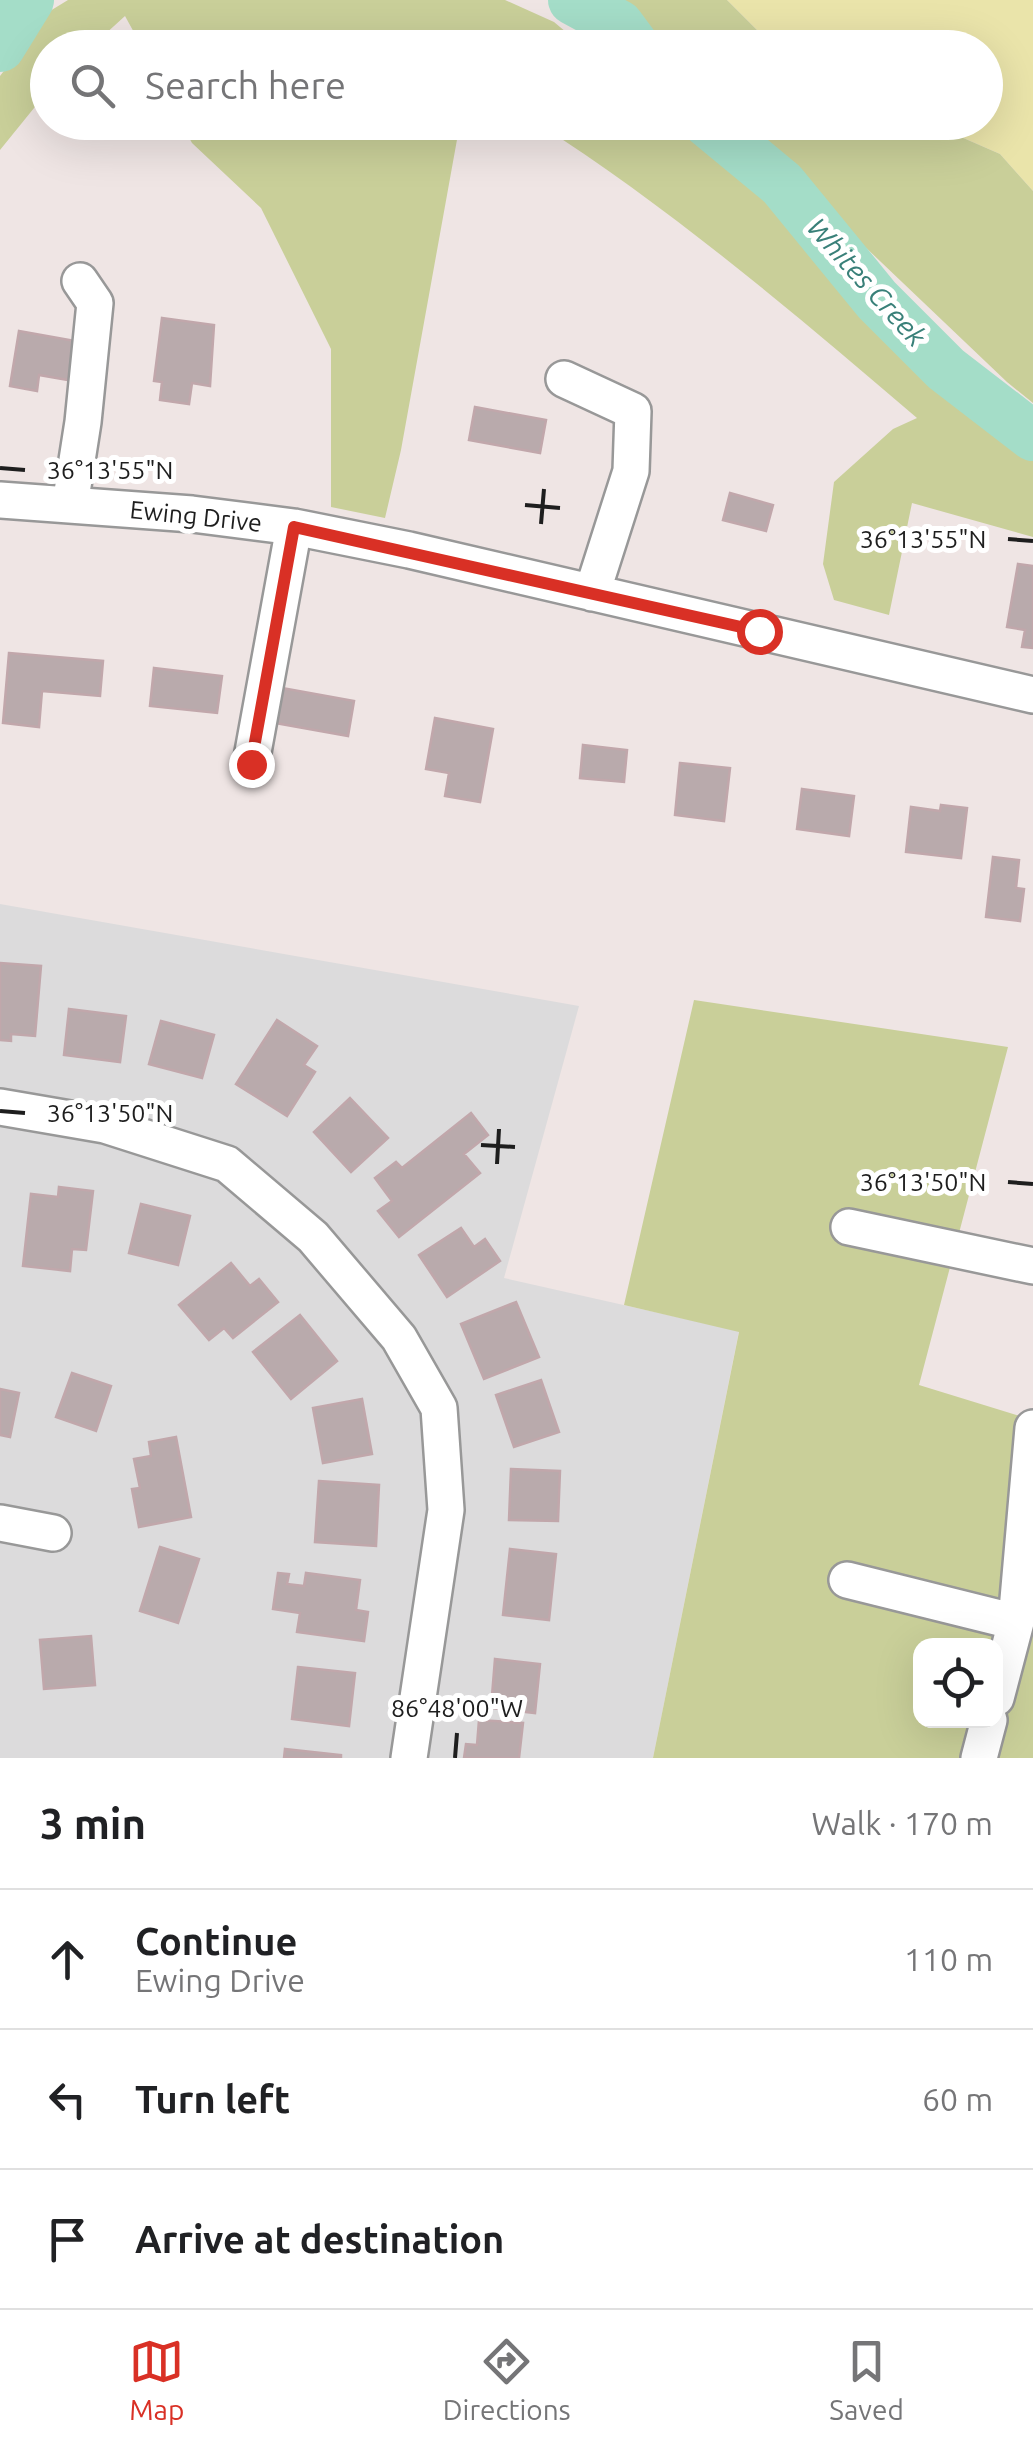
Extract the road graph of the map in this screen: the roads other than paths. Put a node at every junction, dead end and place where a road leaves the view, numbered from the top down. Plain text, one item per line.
1 (80, 281) dead end
2 (564, 380) dead end
3 (0, 500) edge
4 (70, 504) junction
5 (294, 527) junction
6 (592, 593) junction
7 (1033, 694) edge
8 (251, 764) dead end
9 (0, 1106) edge
10 (849, 1227) dead end
11 (1033, 1266) edge
12 (1033, 1428) edge
13 (0, 1523) edge
14 (53, 1533) dead end
15 (847, 1580) dead end
16 (1016, 1622) junction
17 (1003, 1671) edge
18 (987, 1728) edge
19 (409, 1758) edge
20 (979, 1758) edge

1 - 4 street
2 - 6 street
3 - 4 street, Ewing Drive
4 - 5 street, Ewing Drive
5 - 6 street, Ewing Drive
5 - 8 street
6 - 7 street, Ewing Drive
9 - 19 street
10 - 11 street
12 - 16 street
13 - 14 street
15 - 16 street
16 - 17 street
18 - 20 street

